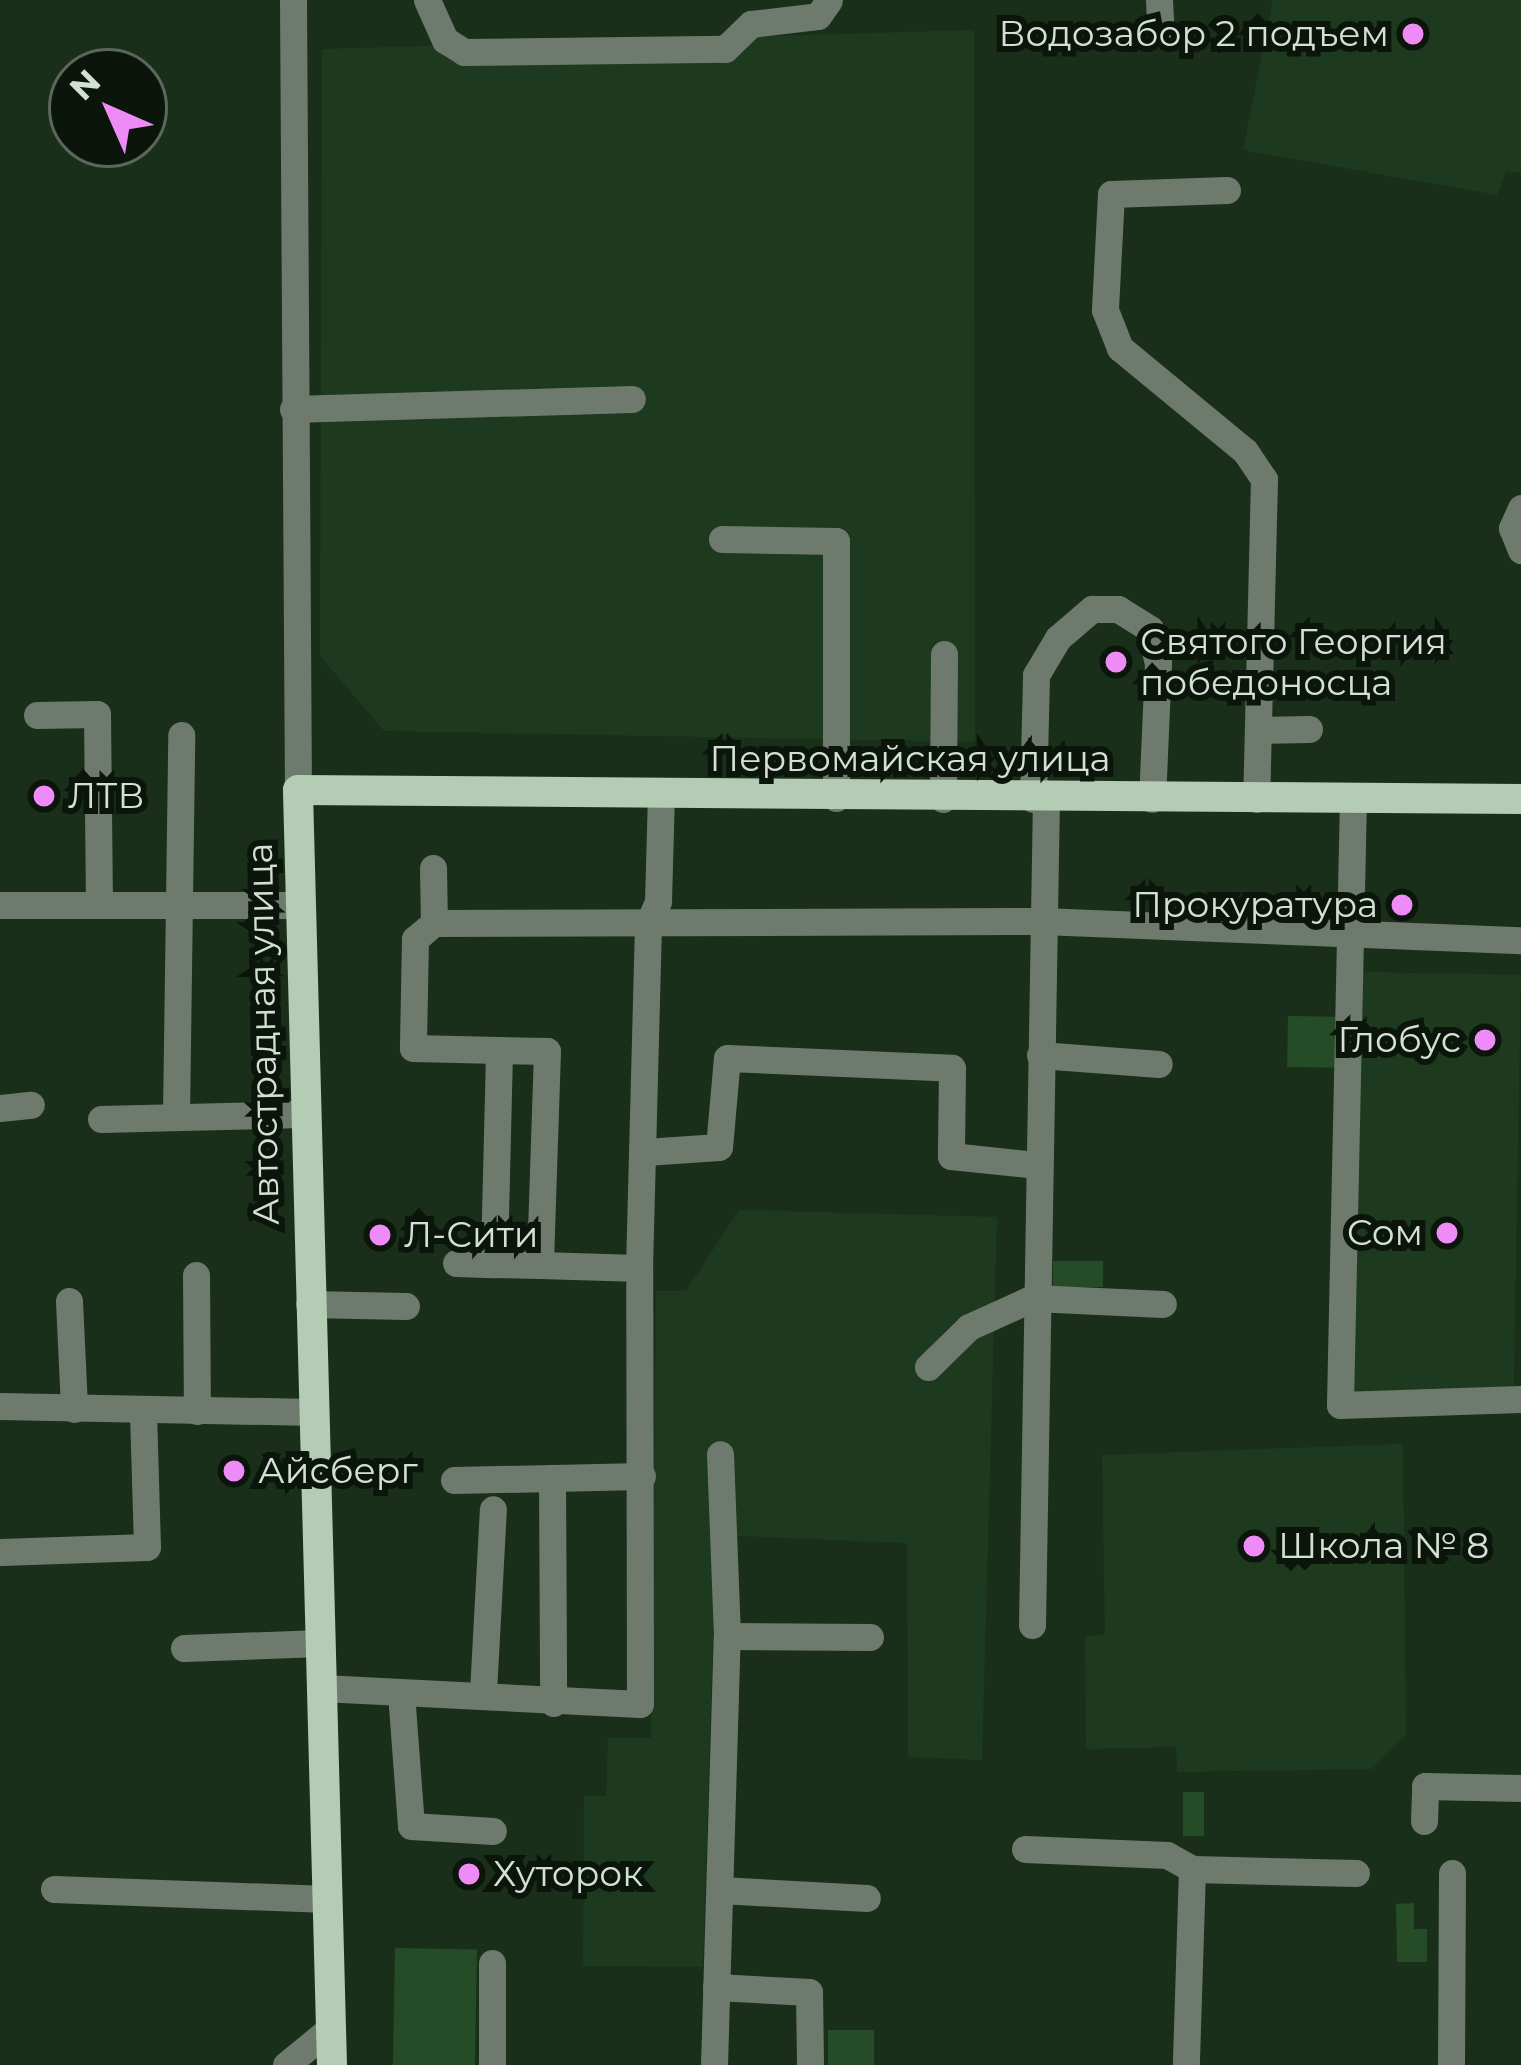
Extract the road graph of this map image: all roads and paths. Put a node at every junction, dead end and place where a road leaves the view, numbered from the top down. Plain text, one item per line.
1 (292, 0) edge
2 (427, 0) edge
3 (829, 0) edge
4 (1159, 0) edge
5 (1161, 34) dead end
6 (1227, 190) dead end
7 (632, 399) dead end
8 (292, 409) junction
9 (1521, 508) edge
10 (722, 539) dead end
11 (1521, 550) edge
12 (944, 654) dead end
13 (37, 715) dead end
14 (1310, 729) dead end
15 (1259, 730) junction
16 (181, 735) dead end
17 (298, 790) junction
18 (661, 796) junction
19 (836, 798) junction
20 (1352, 798) junction
21 (943, 799) junction
22 (1040, 799) junction
23 (1152, 799) junction
24 (1521, 799) edge
25 (1256, 800) junction
26 (433, 868) dead end
27 (99, 902) junction
28 (0, 905) edge
29 (182, 905) junction
30 (298, 905) junction
31 (1042, 921) junction
32 (434, 923) junction
33 (649, 925) junction
34 (1348, 928) junction
35 (1521, 940) edge
36 (499, 1052) junction
37 (1040, 1054) junction
38 (1159, 1064) dead end
39 (31, 1105) dead end
40 (0, 1108) edge
41 (303, 1114) junction
42 (176, 1115) junction
43 (101, 1118) dead end
44 (645, 1152) junction
45 (1037, 1165) junction
46 (456, 1263) dead end
47 (494, 1264) junction
48 (540, 1265) junction
49 (639, 1268) junction
50 (196, 1275) dead end
51 (1033, 1298) junction
52 (69, 1301) dead end
53 (309, 1304) junction
54 (1162, 1304) dead end
55 (406, 1306) dead end
56 (928, 1367) dead end
57 (1521, 1400) edge
58 (0, 1406) edge
59 (74, 1408) junction
60 (143, 1411) junction
61 (196, 1411) junction
62 (314, 1412) junction
63 (720, 1454) dead end
64 (642, 1476) junction
65 (552, 1478) junction
66 (454, 1480) dead end
67 (493, 1509) dead end
68 (1, 1552) edge
69 (1032, 1625) dead end
70 (727, 1636) junction
71 (870, 1637) dead end
72 (320, 1643) junction
73 (184, 1648) dead end
74 (322, 1688) junction
75 (483, 1692) junction
76 (400, 1693) junction
77 (553, 1703) junction
78 (1521, 1788) edge
79 (1424, 1821) dead end
80 (493, 1831) dead end
81 (1025, 1849) dead end
82 (1192, 1869) junction
83 (1356, 1873) dead end
84 (1452, 1873) dead end
85 (53, 1889) dead end
86 (720, 1890) junction
87 (867, 1898) dead end
88 (328, 1899) junction
89 (492, 1963) dead end
90 (716, 1987) junction
91 (331, 2028) junction
92 (286, 2065) edge
93 (332, 2065) edge
94 (492, 2065) edge
95 (714, 2065) edge
96 (811, 2065) edge
97 (1186, 2065) edge
98 (1450, 2065) edge

1 - 8 street, Автострадная улица
2 - 3 street
4 - 5 street
6 - 15 street
7 - 8 street
8 - 17 street, Автострадная улица
9 - 11 street
10 - 19 street
12 - 21 street
13 - 27 street
14 - 15 street
15 - 25 street
16 - 29 street
17 - 18 main road, Первомайская улица
17 - 30 main road, Автострадная улица
18 - 19 main road, Первомайская улица
18 - 33 street
19 - 21 main road, Первомайская улица
20 - 24 main road, Первомайская улица
20 - 25 main road, Первомайская улица
20 - 34 street
21 - 22 main road, Первомайская улица
22 - 23 main road, Первомайская улица
22 - 23 street
22 - 31 street
23 - 25 main road, Первомайская улица
26 - 32 street
27 - 28 street
27 - 29 street
29 - 30 street
29 - 42 street
30 - 41 main road, Автострадная улица
31 - 33 street
31 - 34 street
31 - 37 street
32 - 33 street
32 - 36 street
33 - 44 street
34 - 35 street
34 - 57 street
36 - 47 street
36 - 48 street
37 - 38 street
37 - 45 street
39 - 40 street
41 - 42 street
41 - 53 main road, Автострадная улица
42 - 43 street
44 - 45 street
44 - 49 street
45 - 51 street
46 - 47 street
47 - 48 street
48 - 49 street
49 - 64 street
50 - 61 street
51 - 54 street
51 - 56 street
51 - 69 street
52 - 59 street
53 - 55 street
53 - 62 main road, Автострадная улица
58 - 59 street
59 - 60 street
60 - 61 street
60 - 68 street
61 - 62 street
62 - 72 main road, Автострадная улица
63 - 70 street
64 - 65 street
64 - 77 street
65 - 66 street
65 - 77 street
67 - 75 street
70 - 71 street
70 - 86 street
72 - 73 street
72 - 74 main road, Автострадная улица
74 - 76 street
74 - 88 main road, Автострадная улица
75 - 76 street
75 - 77 street
76 - 80 street
78 - 79 street
81 - 82 street
82 - 83 street
82 - 97 street
84 - 98 street
85 - 88 street
86 - 87 street
86 - 90 street
88 - 91 main road, Автострадная улица
89 - 94 street
90 - 95 street
90 - 96 street
91 - 92 street
91 - 93 main road, Автострадная улица

